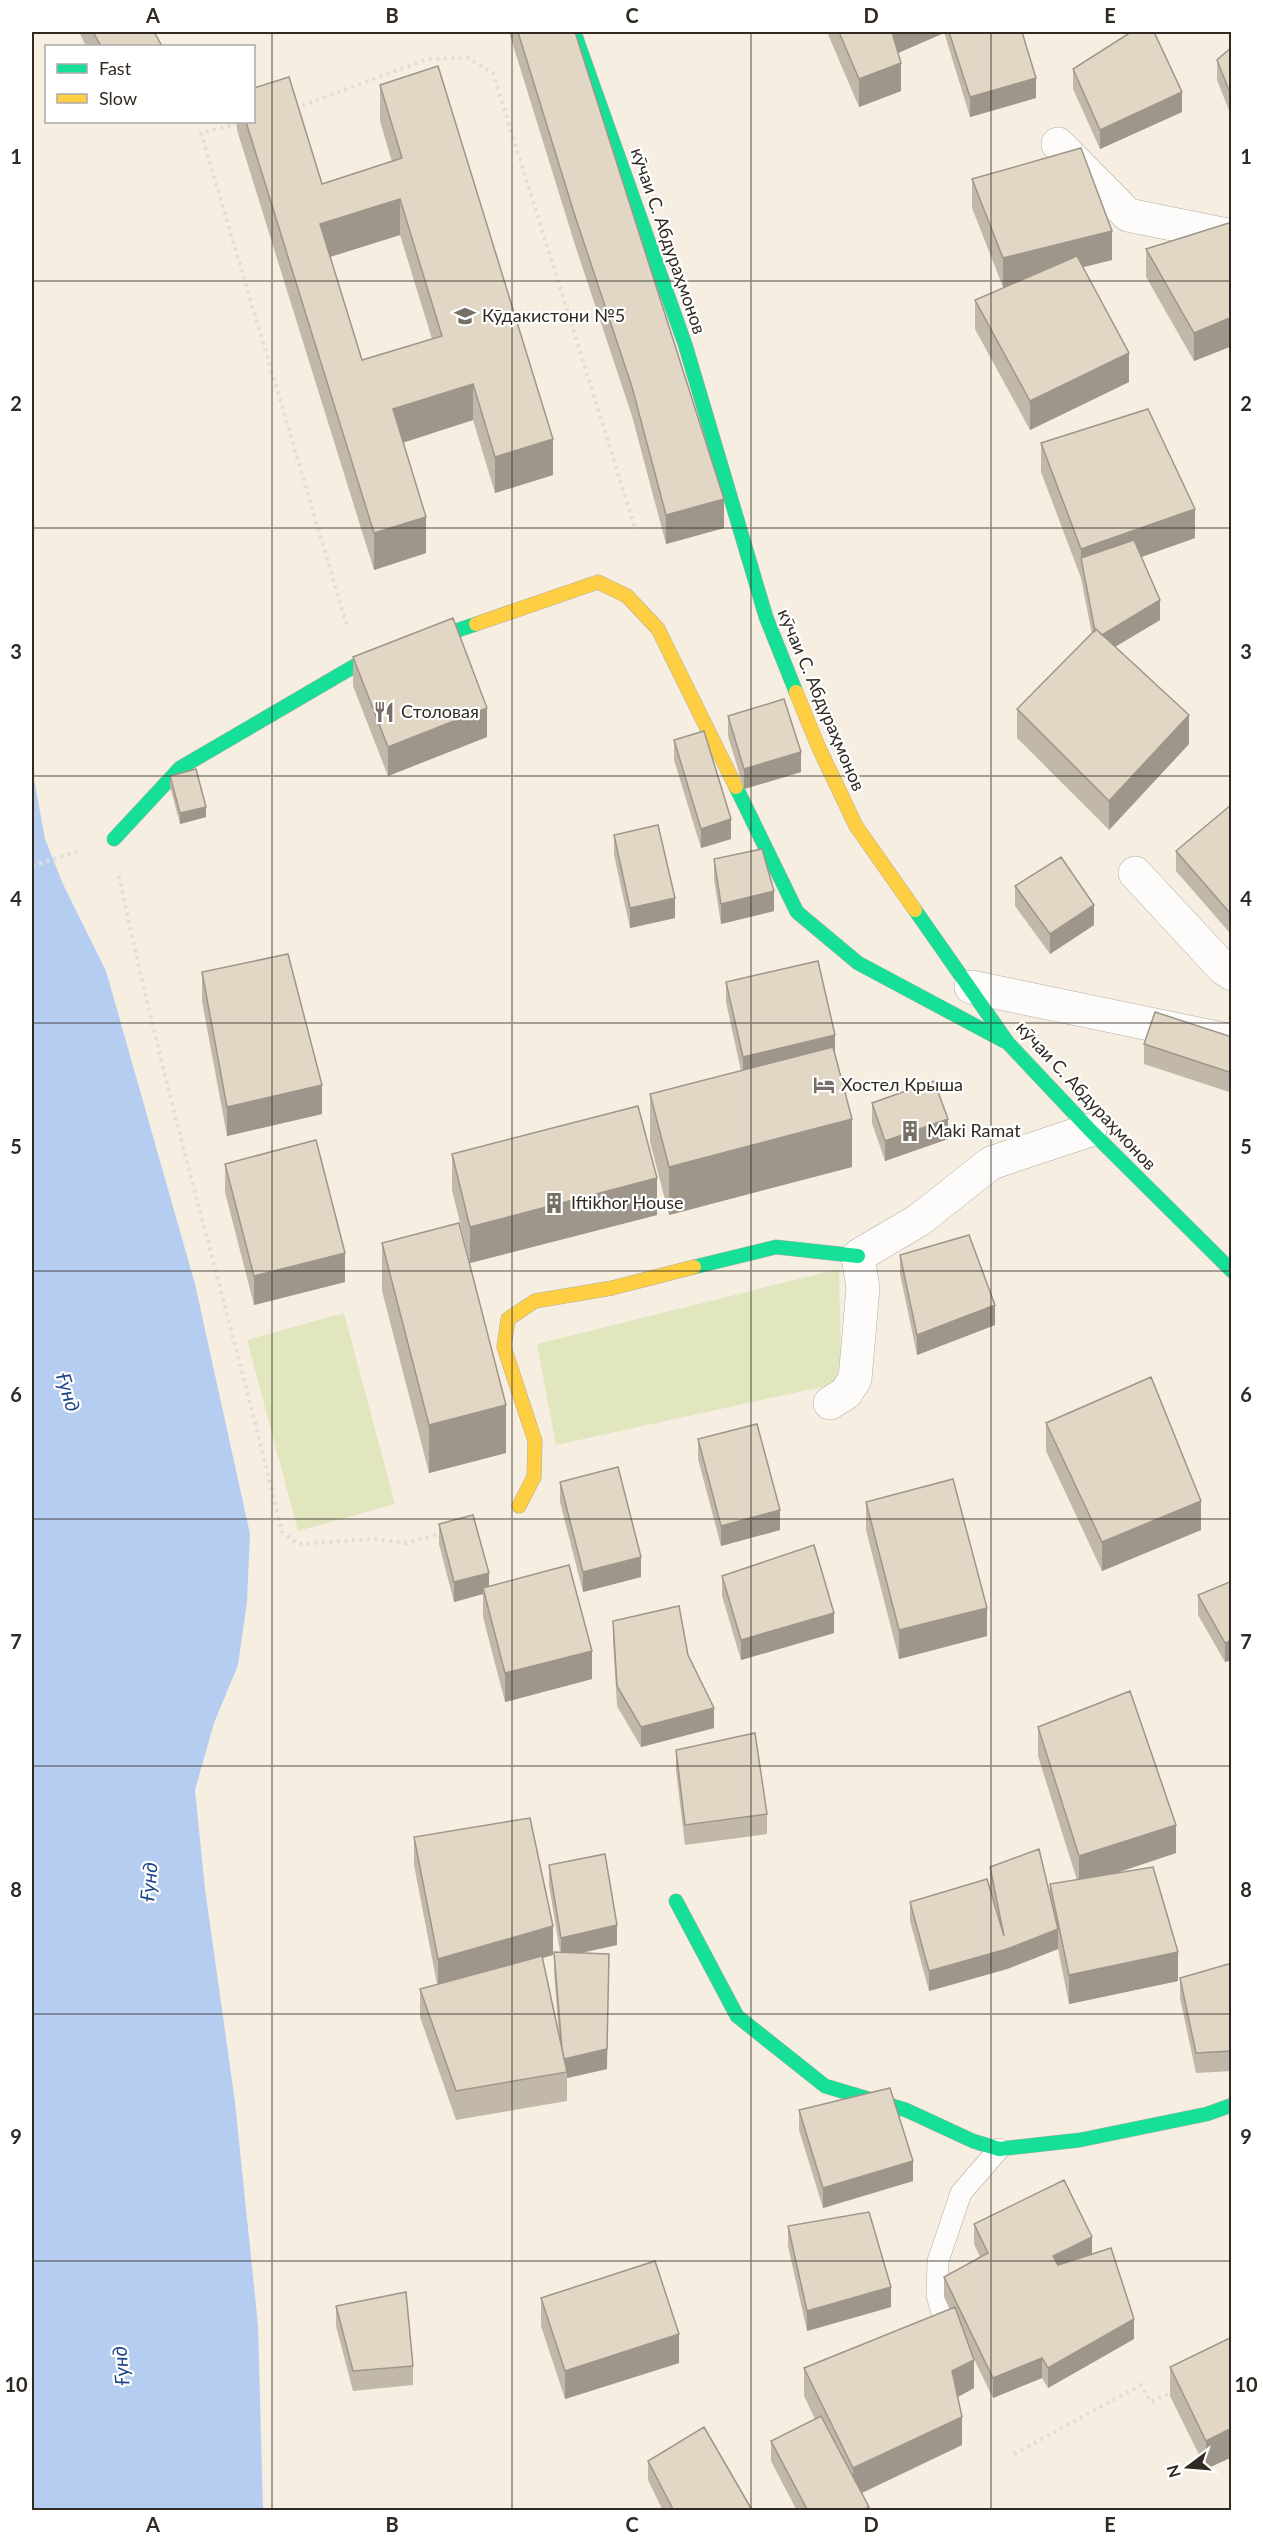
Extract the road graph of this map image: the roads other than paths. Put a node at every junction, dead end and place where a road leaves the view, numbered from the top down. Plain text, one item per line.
1 (574, 32) edge
2 (1058, 144) dead end
3 (1232, 236) edge
4 (114, 839) road end
5 (1135, 873) dead end
6 (1232, 974) edge
7 (971, 987) junction
8 (1232, 1041) edge
9 (1008, 1043) junction
10 (1090, 1131) junction
11 (858, 1256) junction
12 (1232, 1271) edge
13 (830, 1403) dead end
14 (519, 1506) dead end
15 (676, 1901) dead end
16 (1232, 2105) edge
17 (999, 2149) junction
18 (948, 2335) edge

1 - 7 street, кӯчаи С. Абдураҳмонов
2 - 3 street
4 - 9 street
5 - 6 street
7 - 8 street
7 - 9 street, кӯчаи С. Абдураҳмонов
9 - 10 street, кӯчаи С. Абдураҳмонов
10 - 11 street
10 - 12 street, кӯчаи С. Абдураҳмонов
11 - 13 street
11 - 14 street
15 - 17 street
16 - 17 street
17 - 18 lane

